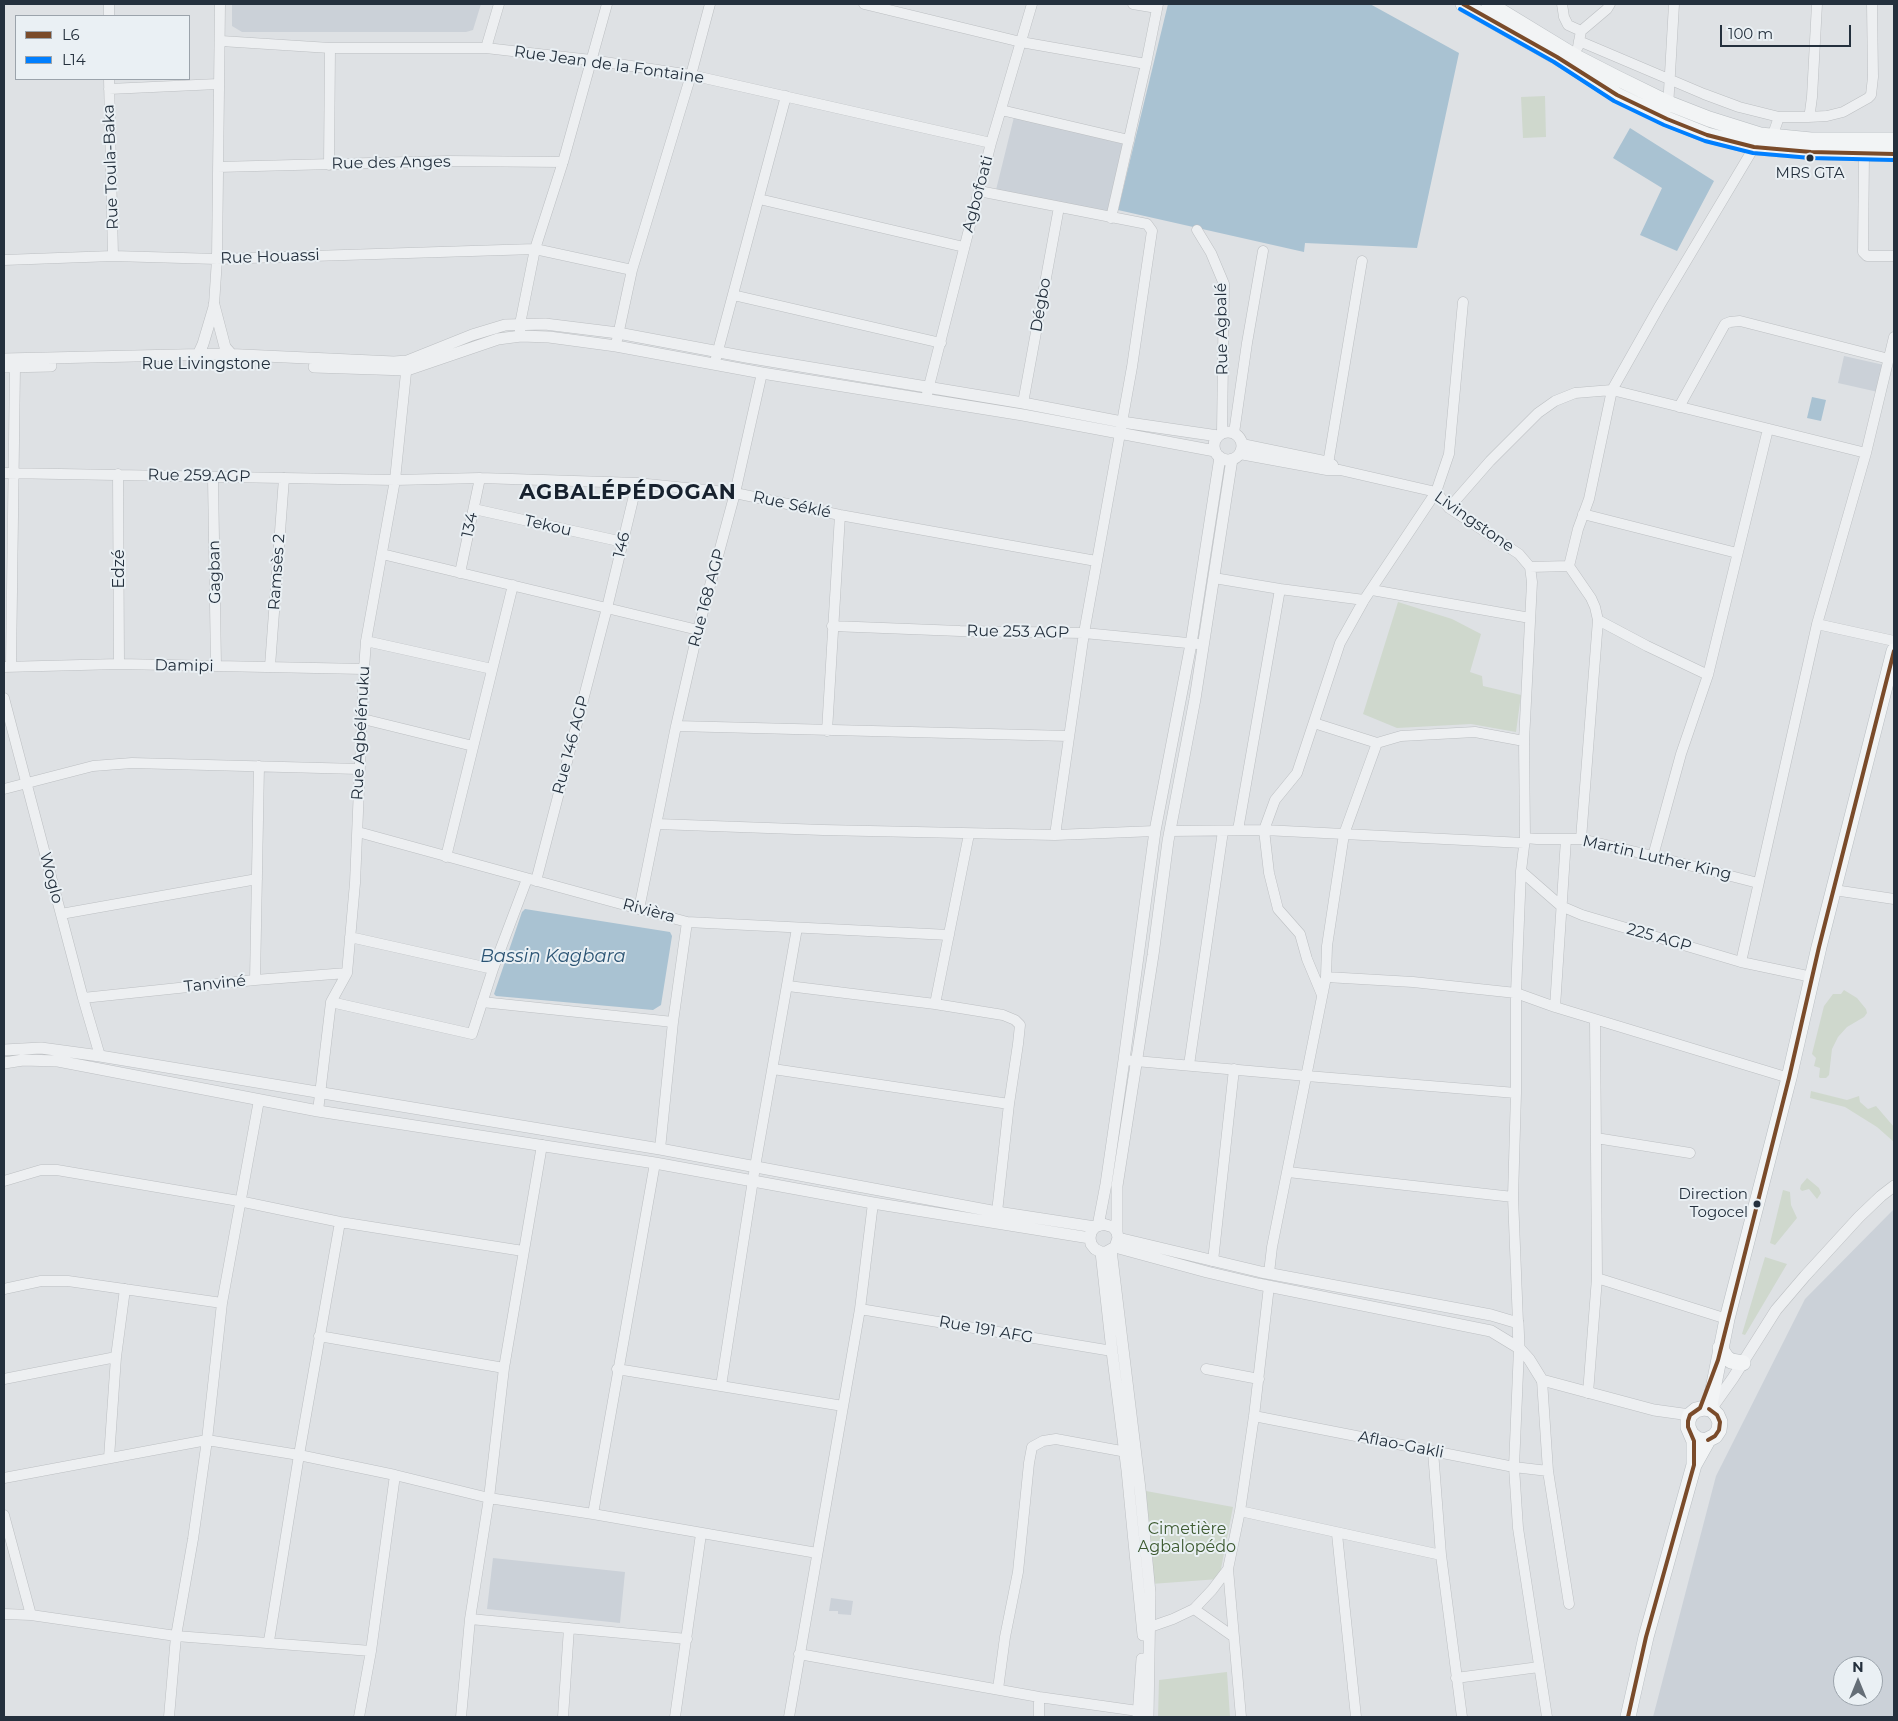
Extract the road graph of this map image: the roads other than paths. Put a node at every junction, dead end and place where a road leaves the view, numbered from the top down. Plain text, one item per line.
1 (220, 4) edge
2 (499, 4) edge
3 (607, 4) edge
4 (710, 4) edge
5 (864, 4) edge
6 (1032, 4) edge
7 (1133, 4) edge
8 (1463, 4) edge
9 (1488, 4) edge
10 (1562, 4) edge
11 (1610, 4) edge
12 (1674, 4) edge
13 (1817, 4) edge
14 (1872, 4) edge
15 (1157, 6) edge
16 (1580, 36) junction
17 (220, 41) junction
18 (1021, 42) junction
19 (330, 48) junction
20 (486, 48) junction
21 (591, 60) junction
22 (1574, 62) junction
23 (1146, 64) junction
24 (691, 75) junction
25 (1670, 80) junction
26 (109, 84) edge
27 (218, 84) junction
28 (786, 96) junction
29 (1668, 103) junction
30 (1002, 110) junction
31 (1779, 117) junction
32 (1808, 117) junction
33 (1667, 120) junction
34 (1129, 140) junction
35 (1762, 140) junction
36 (1894, 140) edge
37 (992, 144) junction
38 (1868, 147) junction
39 (1894, 154) edge
40 (563, 162) junction
41 (329, 165) junction
42 (218, 167) junction
43 (979, 191) junction
44 (759, 199) junction
45 (1059, 207) junction
46 (1111, 218) junction
47 (1197, 230) dead end
48 (964, 247) junction
49 (535, 249) junction
50 (1263, 251) dead end
51 (113, 256) junction
52 (1894, 256) edge
53 (217, 259) junction
54 (4, 260) edge
55 (1362, 262) dead end
56 (632, 270) junction
57 (733, 295) junction
58 (1463, 302) dead end
59 (214, 305) junction
60 (520, 330) junction
61 (618, 333) junction
62 (1894, 337) edge
63 (941, 342) junction
64 (616, 346) junction
65 (717, 351) junction
66 (198, 355) junction
67 (225, 357) junction
68 (1889, 359) junction
69 (10, 363) edge
70 (714, 364) junction
71 (408, 365) junction
72 (762, 373) junction
73 (929, 387) junction
74 (1612, 390) junction
75 (925, 400) junction
76 (1023, 403) junction
77 (1679, 407) junction
78 (1121, 427) junction
79 (1768, 429) junction
80 (1225, 434) junction
81 (1238, 453) junction
82 (1866, 453) junction
83 (1217, 454) junction
84 (1328, 466) junction
85 (9, 473) edge
86 (118, 474) junction
87 (213, 478) junction
88 (284, 478) junction
89 (480, 478) junction
90 (395, 480) junction
91 (637, 483) junction
92 (1436, 492) junction
93 (735, 493) junction
94 (1449, 508) junction
95 (474, 509) junction
96 (1583, 514) junction
97 (840, 515) junction
98 (623, 542) junction
99 (1737, 553) junction
100 (382, 554) junction
101 (1096, 561) junction
102 (1569, 566) junction
103 (1530, 567) junction
104 (460, 572) junction
105 (1214, 578) junction
106 (513, 585) junction
107 (1280, 589) junction
108 (1372, 590) junction
109 (1364, 600) junction
110 (607, 608) junction
111 (1530, 618) junction
112 (1598, 620) junction
113 (1817, 624) junction
114 (832, 626) junction
115 (698, 630) junction
116 (1084, 633) junction
117 (1894, 640) edge
118 (366, 641) junction
119 (1191, 644) junction
120 (1204, 644) junction
121 (1894, 651) edge
122 (119, 664) junction
123 (216, 666) junction
124 (270, 666) junction
125 (8, 667) edge
126 (364, 669) junction
127 (492, 669) junction
128 (1708, 675) junction
129 (1890, 687) edge
130 (4, 698) edge
131 (363, 719) junction
132 (1314, 723) junction
133 (676, 726) junction
134 (827, 731) junction
135 (1068, 736) junction
136 (1524, 741) junction
137 (1377, 743) junction
138 (473, 746) junction
139 (259, 766) junction
140 (358, 769) junction
141 (26, 782) junction
142 (4, 789) edge
143 (657, 824) junction
144 (1238, 830) junction
145 (1264, 830) junction
146 (1155, 831) junction
147 (1170, 831) junction
148 (1223, 831) junction
149 (358, 832) junction
150 (969, 834) junction
151 (1344, 834) junction
152 (1055, 835) junction
153 (1566, 839) junction
154 (1581, 839) junction
155 (1524, 840) junction
156 (1653, 856) junction
157 (446, 857) junction
158 (1521, 871) junction
159 (257, 879) junction
160 (532, 880) junction
161 (1758, 883) junction
162 (1834, 890) junction
163 (1894, 899) edge
164 (1561, 906) junction
165 (639, 909) junction
166 (61, 914) junction
167 (687, 922) junction
168 (797, 928) junction
169 (949, 935) junction
170 (350, 936) junction
171 (1741, 962) junction
172 (492, 969) junction
173 (347, 973) junction
174 (1812, 977) junction
175 (1326, 978) junction
176 (255, 980) junction
177 (788, 986) junction
178 (1516, 993) junction
179 (1322, 995) junction
180 (83, 998) junction
181 (331, 1002) junction
182 (482, 1002) junction
183 (935, 1004) junction
184 (1555, 1007) junction
185 (1595, 1020) junction
186 (674, 1022) junction
187 (4, 1050) edge
188 (100, 1056) junction
189 (1124, 1060) junction
190 (1137, 1061) junction
191 (4, 1063) edge
192 (1189, 1066) junction
193 (773, 1069) junction
194 (1234, 1069) junction
195 (1307, 1076) junction
196 (1789, 1078) junction
197 (1516, 1093) junction
198 (320, 1094) junction
199 (259, 1100) junction
200 (1009, 1104) junction
201 (318, 1111) junction
202 (1596, 1138) junction
203 (542, 1145) junction
204 (660, 1149) junction
205 (1690, 1153) dead end
206 (654, 1163) junction
207 (754, 1167) junction
208 (1288, 1172) junction
209 (4, 1181) edge
210 (752, 1181) junction
211 (1894, 1186) edge
212 (1513, 1197) junction
213 (240, 1201) junction
214 (872, 1203) junction
215 (997, 1212) junction
216 (340, 1222) junction
217 (1096, 1226) junction
218 (1090, 1238) junction
219 (1112, 1244) junction
220 (523, 1250) junction
221 (1213, 1261) junction
222 (1269, 1273) junction
223 (1596, 1278) junction
224 (1268, 1286) junction
225 (4, 1289) edge
226 (126, 1289) junction
227 (222, 1303) junction
228 (860, 1309) junction
229 (1727, 1319) junction
230 (1518, 1323) junction
231 (319, 1336) junction
232 (1519, 1348) junction
233 (1112, 1351) junction
234 (1719, 1354) junction
235 (116, 1357) junction
236 (1743, 1362) junction
237 (504, 1368) junction
238 (617, 1369) junction
239 (1206, 1369) dead end
240 (1258, 1379) junction
241 (4, 1380) edge
242 (1542, 1380) junction
243 (721, 1386) junction
244 (1588, 1394) junction
245 (843, 1406) junction
246 (1254, 1416) junction
247 (1701, 1417) junction
248 (207, 1440) junction
249 (1708, 1440) junction
250 (1130, 1452) junction
251 (1433, 1452) junction
252 (299, 1455) junction
253 (109, 1458) junction
254 (1694, 1465) junction
255 (1514, 1467) junction
256 (1548, 1471) junction
257 (395, 1476) junction
258 (4, 1478) edge
259 (489, 1498) junction
260 (1240, 1512) junction
261 (593, 1514) junction
262 (4, 1515) edge
263 (701, 1534) junction
264 (1337, 1534) junction
265 (817, 1553) junction
266 (1441, 1555) junction
267 (1228, 1568) junction
268 (1569, 1604) dead end
269 (1194, 1609) junction
270 (4, 1614) edge
271 (31, 1615) junction
272 (470, 1619) junction
273 (1150, 1626) junction
274 (569, 1628) junction
275 (176, 1636) junction
276 (1234, 1637) junction
277 (687, 1639) junction
278 (269, 1641) junction
279 (371, 1650) junction
280 (799, 1654) junction
281 (1539, 1667) junction
282 (1456, 1678) junction
283 (998, 1689) junction
284 (1039, 1697) junction
285 (1143, 1714) edge
286 (169, 1717) edge
287 (359, 1717) edge
288 (461, 1717) edge
289 (563, 1717) edge
290 (675, 1717) edge
291 (788, 1717) edge
292 (1039, 1717) edge
293 (1240, 1717) edge
294 (1356, 1717) edge
295 (1462, 1717) edge
296 (1547, 1717) edge
297 (1628, 1717) edge

1 - 17 street
2 - 20 street
3 - 21 street
4 - 24 street
5 - 18 street
6 - 18 street, Agbofoati
7 - 15 street
8 - 22 main road
9 - 22 main road
10 - 16 street
11 - 16 street
12 - 25 street
13 - 32 street
14 - 32 street
15 - 23 street
16 - 22 street
16 - 25 street
17 - 19 street, Rue Jean de la Fontaine
17 - 27 street
18 - 23 street
18 - 30 street, Agbofoati
19 - 20 street, Rue Jean de la Fontaine
19 - 41 street
20 - 21 street, Rue Jean de la Fontaine
21 - 24 street, Rue Jean de la Fontaine
21 - 40 street
22 - 29 main road
22 - 33 main road
23 - 34 street
24 - 28 street, Rue Jean de la Fontaine
24 - 56 street
25 - 29 street
25 - 31 street
26 - 27 street
26 - 51 street, Rue Toula-Baka
27 - 42 street
28 - 37 street, Rue Jean de la Fontaine
28 - 44 street
29 - 33 street
29 - 35 main road
30 - 34 street
30 - 37 street, Agbofoati
31 - 32 street
31 - 35 street
33 - 35 main road
34 - 46 street
35 - 38 main road
35 - 38 main road
35 - 74 street
36 - 38 main road
37 - 43 street, Agbofoati
38 - 39 main road
38 - 52 street
40 - 41 street, Rue des Anges
40 - 49 street
41 - 42 street, Rue des Anges
42 - 53 street
43 - 45 street
43 - 48 street, Agbofoati
44 - 48 street
44 - 57 street
45 - 46 street
45 - 76 street, Dégbo
46 - 78 street
47 - 80 street, Rue Agbalé
48 - 63 street, Agbofoati
49 - 53 street, Rue Houassi
49 - 56 street, Rue Houassi
49 - 60 street
50 - 80 street, Rue Agbalé
51 - 53 street, Rue Houassi
51 - 54 street, Rue Houassi
53 - 59 street
55 - 84 street
56 - 61 street
57 - 63 street
57 - 65 street
58 - 92 street
59 - 66 street
59 - 67 street
60 - 61 street
60 - 64 street
60 - 71 street
61 - 64 street
61 - 65 street
62 - 68 street
63 - 73 street, Agbofoati
64 - 70 street
65 - 70 street
65 - 73 street
66 - 67 street, Rue Livingstone
66 - 69 street, Rue Livingstone
67 - 69 street, Rue Livingstone
67 - 71 street, Rue Livingstone
68 - 77 street
68 - 82 street
69 - 85 street
70 - 72 street
71 - 90 street, Rue Agbélénuku
72 - 75 street
72 - 93 street, Rue 168 AGP
73 - 75 street, Agbofoati
73 - 76 street
74 - 77 street
74 - 94 street
74 - 96 street
75 - 78 street
76 - 78 street
77 - 79 street
78 - 80 street
78 - 83 street
78 - 101 street
79 - 82 street
79 - 99 street
80 - 81 street
80 - 83 street
81 - 83 street
81 - 84 street, Livingstone
81 - 105 street
82 - 113 street
83 - 119 street
84 - 92 street, Livingstone
85 - 86 street, Rue 259.AGP
85 - 125 street
86 - 87 street, Rue 259.AGP
86 - 122 street, Edzé
87 - 88 street, Rue 259.AGP
87 - 123 street, Gagban
88 - 90 street, Rue 259.AGP
88 - 124 street, Ramsès 2
89 - 90 street, Rue Séklé
89 - 91 street, Rue Séklé
89 - 95 street, 134
90 - 100 street, Rue Agbélénuku
91 - 93 street, Rue Séklé
91 - 98 street, 146
92 - 94 street, Livingstone
92 - 108 street
93 - 97 street, Rue Séklé
93 - 115 street, Rue 168 AGP
94 - 103 street, Livingstone
95 - 98 street, Tekou
95 - 104 street, 134
96 - 99 street
96 - 102 street
97 - 101 street, Rue Séklé
97 - 114 street
98 - 110 street, 146
99 - 128 street
100 - 104 street
100 - 118 street, Rue Agbélénuku
101 - 116 street
102 - 103 street
102 - 112 street
103 - 111 street
104 - 106 street
105 - 107 street
105 - 120 street
106 - 110 street
106 - 127 street
107 - 109 street
107 - 144 street
108 - 109 street
108 - 111 street
109 - 132 street
110 - 115 street
110 - 160 street, Rue 146 AGP
111 - 136 street
112 - 128 street
112 - 154 street
113 - 117 street
113 - 161 street
114 - 116 street, Rue 253 AGP
114 - 134 street
115 - 133 street, Rue 168 AGP
116 - 119 street, Rue 253 AGP
116 - 135 street
118 - 126 street, Rue Agbélénuku
118 - 127 street
119 - 120 street, Rue 253 AGP
119 - 146 street
120 - 147 street
121 - 129 main road
122 - 123 street, Damipi
122 - 125 street, Damipi
123 - 124 street, Damipi
124 - 126 street, Damipi
126 - 131 street, Rue Agbélénuku
127 - 138 street
128 - 156 street
129 - 162 main road
130 - 141 street, Woglo
131 - 138 street
131 - 140 street, Rue Agbélénuku
132 - 137 street
132 - 145 street
133 - 134 street
133 - 143 street, Rue 168 AGP
134 - 135 street
135 - 152 street
136 - 137 street
136 - 155 street
137 - 151 street
138 - 157 street
139 - 140 street
139 - 141 street
139 - 159 street
140 - 149 street, Rue Agbélénuku
141 - 142 street
141 - 166 street, Woglo
143 - 150 street
143 - 165 street, Rue 168 AGP
144 - 145 street, Martin Luther King
144 - 148 street, Martin Luther King
145 - 151 street, Martin Luther King
145 - 179 street
146 - 147 street
146 - 152 street
146 - 189 street
147 - 148 street, Martin Luther King
147 - 190 street
148 - 192 street
149 - 157 street, Rivièra
149 - 170 street, Rue Agbélénuku
150 - 152 street
150 - 169 street
151 - 155 street, Martin Luther King
151 - 175 street
153 - 154 street, Martin Luther King
153 - 155 street, Martin Luther King
153 - 164 street
154 - 156 street, Martin Luther King
155 - 158 street
156 - 161 street, Martin Luther King
157 - 160 street, Rivièra
158 - 164 street, 225 AGP
158 - 178 street
159 - 166 street
159 - 176 street
160 - 165 street, Rivièra
160 - 172 street, Rue 146 AGP
161 - 171 street
162 - 163 street
162 - 174 main road
164 - 171 street, 225 AGP
164 - 184 street
165 - 167 street, Rivièra
166 - 180 street, Woglo
167 - 168 street, Rivièra
167 - 186 street
168 - 169 street, Rivièra
168 - 177 street
169 - 183 street
170 - 172 street
170 - 173 street, Rue Agbélénuku
171 - 174 street, 225 AGP
172 - 182 street, Rue 146 AGP
173 - 176 street, Tanviné
173 - 181 street, Rue Agbélénuku
174 - 196 main road
175 - 178 street
175 - 179 street
176 - 180 street, Tanviné
177 - 183 street
177 - 193 street
178 - 184 street
178 - 197 street
179 - 195 street
180 - 188 street, Woglo
181 - 182 street, Rue 146 AGP
181 - 198 street, Rue Agbélénuku
182 - 186 street
183 - 200 street
184 - 185 street
185 - 196 street
185 - 202 street
186 - 204 street
187 - 188 street
188 - 198 street
189 - 190 street
189 - 217 street
190 - 192 street
190 - 219 street
191 - 199 street
192 - 194 street
193 - 200 street
193 - 207 street
194 - 195 street
194 - 221 street
195 - 197 street
195 - 208 street
196 - 229 main road
197 - 212 street
198 - 201 street, Rue Agbélénuku
198 - 204 street
199 - 201 street
199 - 213 street
200 - 215 street
201 - 203 street
202 - 205 street
202 - 223 street
203 - 206 street
203 - 220 street
204 - 207 street
206 - 210 street
206 - 238 street
207 - 210 street
207 - 215 street
208 - 212 street
208 - 222 street
209 - 213 street
210 - 214 street
210 - 243 street
211 - 236 street
212 - 230 street
213 - 216 street
213 - 227 street
214 - 218 street
214 - 228 street
215 - 217 street
216 - 220 street
216 - 231 street
217 - 218 street
217 - 219 street
218 - 219 street
219 - 221 street
219 - 224 street
219 - 233 street
219 - 250 street
220 - 237 street
221 - 222 street
222 - 230 street
223 - 229 street
223 - 244 street
224 - 232 street
224 - 240 street
225 - 226 street
226 - 227 street
226 - 235 street
227 - 248 street
228 - 233 street, Rue 191 AFG
228 - 245 street
229 - 234 main road
230 - 232 street
231 - 237 street
231 - 252 street
232 - 242 street
232 - 255 street
233 - 250 street
234 - 236 main road
234 - 247 main road
235 - 241 street
235 - 253 street
236 - 247 street
237 - 259 street
238 - 243 street
238 - 261 street
239 - 240 street
240 - 246 street
242 - 244 street
242 - 256 street
243 - 245 street
244 - 247 street
245 - 265 street
246 - 251 street, Aflao-Gakli
246 - 260 street
247 - 249 main road
247 - 249 main road
247 - 254 main road
248 - 252 street
248 - 253 street
248 - 275 street
249 - 254 main road
250 - 273 street
250 - 283 street
250 - 285 street
251 - 255 street, Aflao-Gakli
251 - 266 street
252 - 257 street
252 - 278 street
253 - 258 street
254 - 297 main road
255 - 256 street, Aflao-Gakli
255 - 281 street
256 - 268 street
257 - 259 street
257 - 279 street
259 - 261 street
259 - 272 street
260 - 264 street
260 - 267 street
261 - 263 street
262 - 271 street
263 - 265 street
263 - 277 street
264 - 266 street
264 - 294 street
265 - 280 street
266 - 282 street
267 - 269 street
267 - 276 street
269 - 273 street
269 - 276 street
270 - 271 street
271 - 275 street
272 - 274 street
272 - 288 street
273 - 285 street
274 - 277 street
274 - 289 street
275 - 278 street
275 - 286 street
276 - 293 street
277 - 290 street
278 - 279 street
279 - 287 street
280 - 283 street
280 - 291 street
281 - 282 street
281 - 296 street
282 - 295 street
283 - 284 street
284 - 285 street
284 - 292 street

